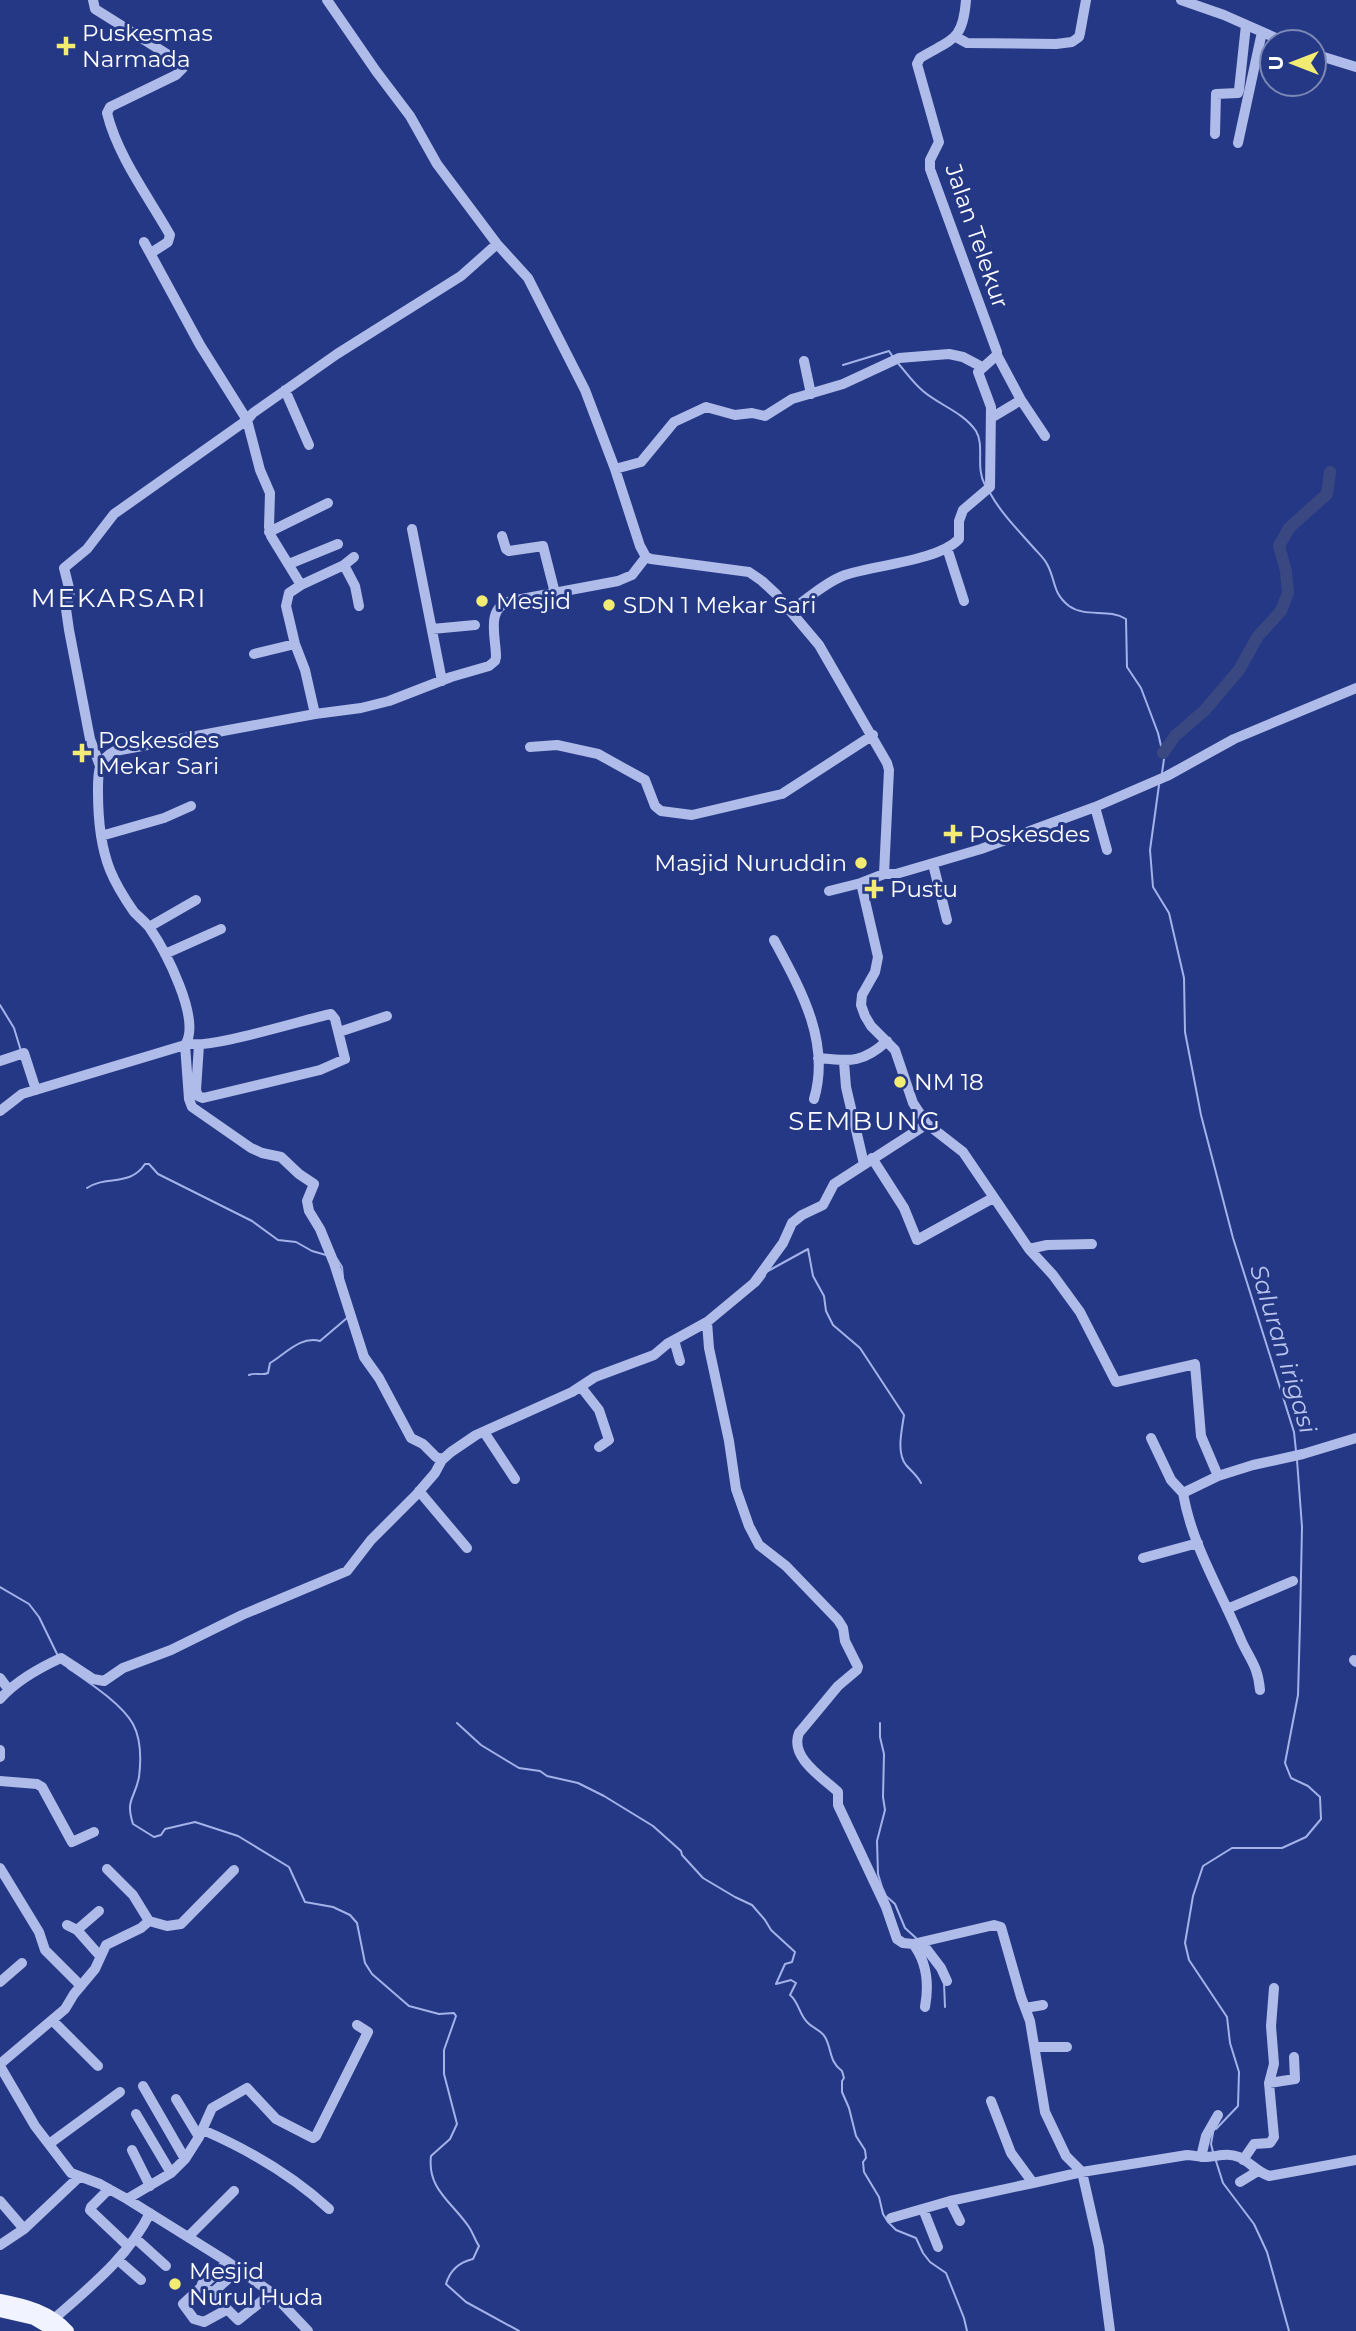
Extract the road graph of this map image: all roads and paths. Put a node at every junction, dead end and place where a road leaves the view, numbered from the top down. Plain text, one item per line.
1 (93, 0) edge
2 (327, 0) edge
3 (966, 0) edge
4 (1086, 0) edge
5 (1181, 0) edge
6 (1246, 25) junction
7 (1258, 30) edge
8 (956, 37) junction
9 (1258, 50) edge
10 (1328, 58) edge
11 (1356, 67) edge
12 (1215, 134) dead end
13 (1238, 143) dead end
14 (144, 242) dead end
15 (497, 244) junction
16 (151, 253) junction
17 (997, 355) junction
18 (804, 361) dead end
19 (980, 371) junction
20 (285, 390) junction
21 (811, 394) junction
22 (1021, 400) junction
23 (991, 418) junction
24 (247, 420) junction
25 (1045, 436) dead end
26 (309, 445) dead end
27 (615, 469) junction
28 (328, 503) dead end
29 (412, 529) dead end
30 (270, 532) junction
31 (502, 536) dead end
32 (338, 544) dead end
33 (947, 548) junction
34 (354, 557) dead end
35 (646, 557) junction
36 (289, 564) junction
37 (344, 565) junction
38 (301, 585) junction
39 (555, 593) junction
40 (964, 601) dead end
41 (359, 606) dead end
42 (790, 611) junction
43 (475, 625) dead end
44 (432, 629) junction
45 (295, 644) junction
46 (254, 654) dead end
47 (442, 681) junction
48 (1356, 688) edge
49 (315, 714) junction
50 (873, 735) junction
51 (530, 747) dead end
52 (100, 766) junction
53 (191, 806) dead end
54 (1095, 807) junction
55 (101, 836) junction
56 (1107, 850) dead end
57 (933, 864) junction
58 (884, 874) junction
59 (861, 883) junction
60 (829, 891) dead end
61 (196, 900) dead end
62 (947, 920) dead end
63 (149, 927) junction
64 (221, 929) dead end
65 (774, 940) dead end
66 (166, 954) junction
67 (387, 1016) dead end
68 (339, 1032) junction
69 (887, 1041) junction
70 (186, 1044) junction
71 (199, 1045) junction
72 (818, 1058) junction
73 (0, 1061) edge
74 (844, 1062) junction
75 (36, 1090) junction
76 (814, 1099) dead end
77 (0, 1111) edge
78 (927, 1124) junction
79 (868, 1161) junction
80 (993, 1198) junction
81 (1092, 1244) dead end
82 (1029, 1249) junction
83 (707, 1322) junction
84 (674, 1340) junction
85 (680, 1361) dead end
86 (581, 1387) junction
87 (485, 1432) junction
88 (1151, 1437) dead end
89 (1356, 1438) edge
90 (598, 1447) dead end
91 (442, 1459) junction
92 (1218, 1476) junction
93 (515, 1479) dead end
94 (419, 1491) junction
95 (1183, 1493) junction
96 (1198, 1543) junction
97 (467, 1548) dead end
98 (1143, 1558) dead end
99 (1293, 1581) dead end
100 (1227, 1609) junction
101 (0, 1678) edge
102 (9, 1690) junction
103 (1261, 1690) dead end
104 (0, 1699) edge
105 (0, 1750) edge
106 (0, 1757) edge
107 (0, 1781) edge
108 (94, 1832) dead end
109 (0, 1868) edge
110 (107, 1869) dead end
111 (234, 1870) dead end
112 (99, 1911) dead end
113 (149, 1921) junction
114 (917, 1943) junction
115 (100, 1956) junction
116 (22, 1963) dead end
117 (947, 1981) dead end
118 (0, 1982) edge
119 (81, 1986) junction
120 (1274, 1988) dead end
121 (1043, 2005) dead end
122 (925, 2007) dead end
123 (1025, 2008) junction
124 (52, 2020) junction
125 (356, 2025) dead end
126 (1035, 2047) junction
127 (1067, 2047) dead end
128 (1294, 2057) dead end
129 (0, 2065) edge
130 (98, 2066) dead end
131 (1269, 2083) junction
132 (143, 2086) dead end
133 (120, 2092) dead end
134 (176, 2099) dead end
135 (991, 2101) dead end
136 (136, 2114) dead end
137 (1218, 2115) dead end
138 (201, 2134) junction
139 (48, 2144) junction
140 (132, 2150) dead end
141 (1208, 2157) junction
142 (186, 2159) junction
143 (1244, 2160) junction
144 (1356, 2160) edge
145 (1258, 2171) junction
146 (1082, 2172) junction
147 (171, 2173) junction
148 (79, 2177) junction
149 (1240, 2182) dead end
150 (1033, 2183) junction
151 (150, 2186) junction
152 (109, 2189) junction
153 (234, 2191) dead end
154 (127, 2199) junction
155 (0, 2201) edge
156 (950, 2201) junction
157 (329, 2209) dead end
158 (923, 2209) junction
159 (150, 2213) junction
160 (891, 2218) dead end
161 (960, 2221) dead end
162 (24, 2229) junction
163 (189, 2236) junction
164 (132, 2242) junction
165 (0, 2245) edge
166 (938, 2247) dead end
167 (118, 2260) junction
168 (228, 2262) junction
169 (166, 2266) dead end
170 (238, 2270) junction
171 (141, 2280) dead end
172 (202, 2284) junction
173 (272, 2293) junction
174 (211, 2294) junction
175 (0, 2300) edge
176 (0, 2311) edge
177 (226, 2311) junction
178 (54, 2325) edge
179 (306, 2330) edge
180 (68, 2331) edge
181 (1110, 2331) edge

1 - 16 street
2 - 15 street
3 - 8 street
4 - 8 street
5 - 6 street
6 - 7 street
6 - 12 street
8 - 17 street, Jalan Telekur
9 - 13 street
10 - 11 street
14 - 16 street
15 - 20 street
15 - 27 street
16 - 24 street
17 - 19 street
17 - 22 street
18 - 21 street
19 - 21 street
19 - 23 street
20 - 24 street
20 - 26 street
21 - 27 street
22 - 23 street
22 - 25 street
23 - 33 street
24 - 30 street
24 - 52 street
27 - 35 street
28 - 30 street
29 - 44 street
30 - 36 street
31 - 39 street
32 - 36 street
33 - 40 street
33 - 42 street
34 - 37 street
35 - 39 street
35 - 42 street
36 - 38 street
37 - 38 street
37 - 41 street
38 - 45 street
39 - 47 street
42 - 50 street
43 - 44 street
44 - 47 street
45 - 46 street
45 - 49 street
47 - 49 street
48 - 54 street
49 - 52 street
50 - 51 street
50 - 58 street
52 - 55 street
53 - 55 street
54 - 56 street
54 - 57 street
55 - 63 street
57 - 58 street
57 - 62 street
58 - 59 street
59 - 60 street
59 - 69 street
61 - 63 street
63 - 66 street
64 - 66 street
65 - 72 street
66 - 70 street
67 - 68 street
68 - 71 street
68 - 71 street
69 - 74 street
69 - 78 street
70 - 71 street
70 - 75 street
70 - 91 street
72 - 74 street
72 - 76 street
73 - 75 street
74 - 79 street
75 - 77 street
78 - 79 street
78 - 80 street
79 - 80 street
79 - 83 street
80 - 82 street
81 - 82 street
82 - 92 street
83 - 84 street
83 - 114 street
84 - 85 street
84 - 86 street
86 - 87 street
86 - 90 street
87 - 91 street
87 - 93 street
88 - 95 street
89 - 92 street
91 - 94 street
92 - 95 street
94 - 97 street
94 - 102 street
95 - 96 street
96 - 98 street
96 - 100 street
99 - 100 street
100 - 103 street
101 - 102 street
102 - 104 street
105 - 106 street
107 - 108 street
109 - 119 street
110 - 113 street
111 - 113 street
112 - 115 street
113 - 115 street
114 - 117 street
114 - 122 street
114 - 123 street
115 - 119 street
116 - 118 street
119 - 124 street
120 - 131 street
121 - 123 street
123 - 126 street
124 - 129 street
124 - 130 street
125 - 138 street
126 - 127 street
126 - 146 street
128 - 131 street
129 - 139 street
131 - 143 street
132 - 142 street
133 - 139 street
134 - 138 street
135 - 150 street
136 - 147 street
137 - 141 street
138 - 142 street
138 - 157 street
139 - 148 street
140 - 151 street
141 - 143 street
141 - 146 street
142 - 147 street
143 - 145 street
144 - 145 street
145 - 149 street
146 - 150 street
146 - 181 street
147 - 151 street
148 - 152 street
148 - 162 street
150 - 156 street
151 - 154 street
152 - 154 street
152 - 164 street
153 - 163 street
154 - 159 street
155 - 162 street
156 - 158 street
156 - 161 street
158 - 160 street
158 - 166 street
159 - 163 street
159 - 164 street
162 - 165 street
163 - 168 street
164 - 167 street
164 - 169 street
167 - 171 street
167 - 178 street
168 - 170 street
168 - 172 street
170 - 173 street
170 - 174 street
172 - 174 street
172 - 177 street
173 - 177 street
173 - 179 street
174 - 177 street
175 - 178 main road
176 - 178 main road
178 - 180 main road

